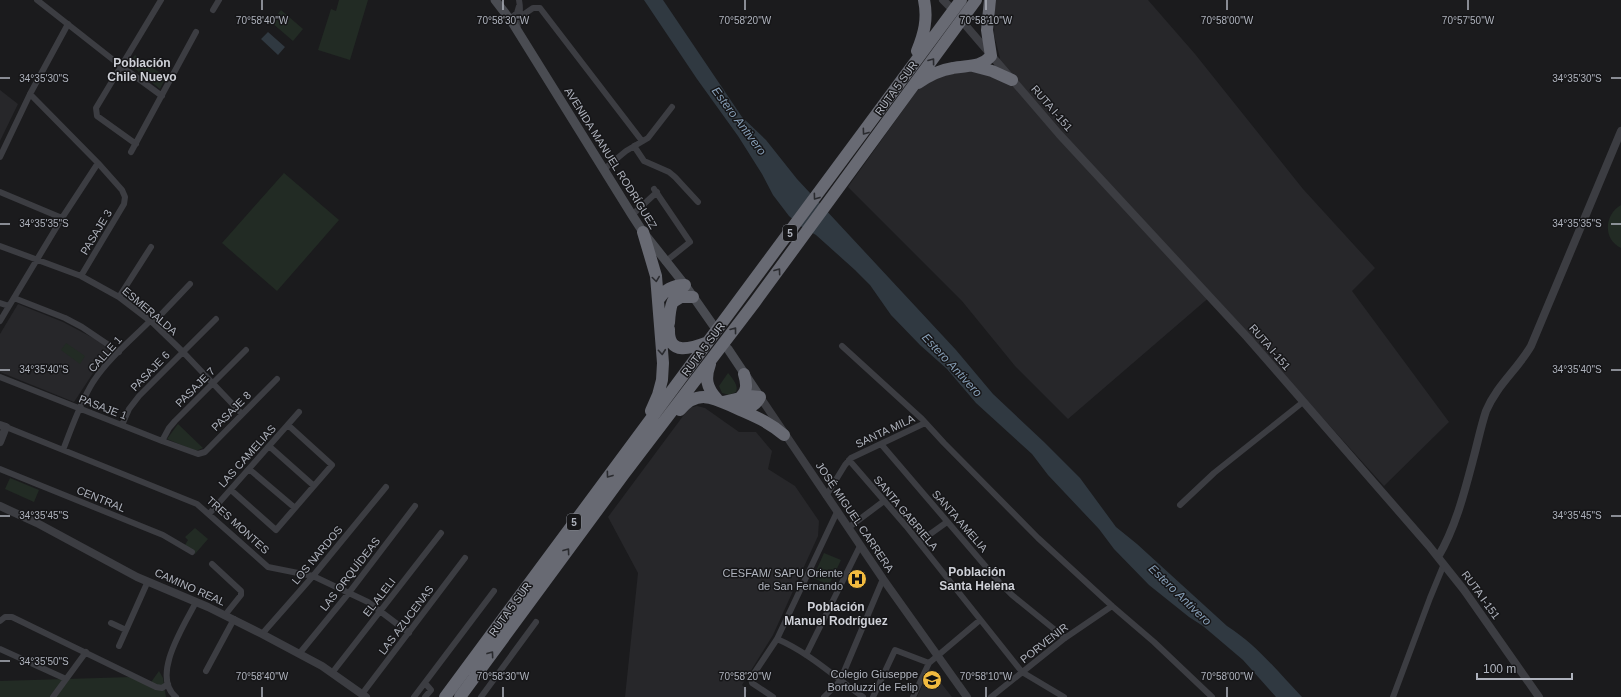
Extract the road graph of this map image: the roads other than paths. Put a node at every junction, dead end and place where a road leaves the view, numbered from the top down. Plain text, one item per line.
1 (37, 0) edge
2 (161, 0) edge
3 (218, 0) edge
4 (495, 0) edge
5 (924, 0) edge
6 (961, 0) edge
7 (976, 0) edge
8 (990, 0) edge
9 (519, 1) edge
10 (213, 10) dead end
11 (520, 17) junction
12 (510, 19) junction
13 (68, 24) junction
14 (966, 27) dead end
15 (517, 31) junction
16 (196, 32) dead end
17 (991, 56) junction
18 (121, 66) junction
19 (973, 66) junction
20 (904, 78) junction
21 (1012, 80) junction
22 (908, 92) junction
23 (30, 94) junction
24 (162, 96) junction
25 (672, 107) dead end
26 (1621, 132) edge
27 (642, 141) junction
28 (136, 144) junction
29 (634, 146) junction
30 (132, 152) dead end
31 (0, 157) edge
32 (98, 162) junction
33 (603, 170) junction
34 (0, 192) edge
35 (698, 202) dead end
36 (632, 215) junction
37 (62, 218) junction
38 (643, 232) junction
39 (0, 246) edge
40 (151, 247) dead end
41 (37, 259) junction
42 (666, 262) junction
43 (81, 276) junction
44 (190, 284) dead end
45 (685, 286) junction
46 (120, 297) junction
47 (693, 297) junction
48 (14, 298) junction
49 (659, 299) junction
50 (672, 302) junction
51 (0, 303) edge
52 (9, 306) junction
53 (216, 319) dead end
54 (0, 321) edge
55 (151, 322) junction
56 (713, 325) dead end
57 (709, 341) junction
58 (842, 346) dead end
59 (728, 349) dead end
60 (246, 350) dead end
61 (119, 352) junction
62 (183, 352) junction
63 (712, 358) junction
64 (744, 374) junction
65 (0, 377) edge
66 (277, 379) dead end
67 (213, 382) junction
68 (760, 397) junction
69 (720, 400) junction
70 (1303, 402) junction
71 (737, 404) junction
72 (80, 409) junction
73 (299, 412) dead end
74 (242, 414) junction
75 (925, 424) junction
76 (122, 425) junction
77 (288, 425) junction
78 (3, 426) edge
79 (784, 435) junction
80 (162, 441) junction
81 (0, 442) edge
82 (632, 443) junction
83 (881, 444) junction
84 (269, 446) junction
85 (63, 450) junction
86 (198, 454) joint
87 (848, 460) junction
88 (250, 469) junction
89 (0, 470) edge
90 (624, 474) junction
91 (314, 486) junction
92 (386, 487) dead end
93 (231, 490) junction
94 (826, 496) junction
95 (884, 501) junction
96 (1180, 505) dead end
97 (0, 506) edge
98 (415, 506) dead end
99 (294, 508) junction
100 (837, 512) junction
101 (209, 514) junction
102 (947, 522) junction
103 (848, 528) junction
104 (441, 534) dead end
105 (919, 542) junction
106 (860, 546) junction
107 (192, 552) dead end
108 (1438, 557) junction
109 (465, 558) dead end
110 (212, 564) dead end
111 (1444, 564) junction
112 (313, 576) junction
113 (883, 579) junction
114 (148, 581) junction
115 (494, 591) dead end
116 (348, 594) junction
117 (196, 602) junction
118 (1112, 606) junction
119 (381, 611) junction
120 (224, 615) junction
121 (234, 619) junction
122 (980, 620) junction
123 (0, 621) edge
124 (536, 622) dead end
125 (111, 623) dead end
126 (126, 630) junction
127 (409, 633) junction
128 (262, 634) junction
129 (1065, 638) junction
130 (777, 639) junction
131 (119, 646) dead end
132 (0, 649) edge
133 (86, 652) junction
134 (299, 654) junction
135 (806, 655) junction
136 (937, 656) junction
137 (929, 663) junction
138 (206, 672) dead end
139 (1022, 672) junction
140 (332, 673) junction
141 (66, 680) junction
142 (840, 681) junction
143 (424, 683) junction
144 (168, 684) junction
145 (174, 696) edge
146 (364, 696) edge
147 (52, 697) edge
148 (414, 697) edge
149 (425, 697) edge
150 (445, 697) edge
151 (460, 697) edge
152 (481, 697) edge
153 (773, 697) edge
154 (824, 697) edge
155 (863, 697) edge
156 (873, 697) edge
157 (913, 697) edge
158 (967, 697) edge
159 (991, 697) edge
160 (1064, 697) edge
161 (1212, 697) edge
162 (1393, 697) edge
163 (1539, 697) edge

1 - 13 street
2 - 18 street
3 - 10 street
4 - 12 main road, AVENIDA MANUEL RODRÍGUEZ
5 - 20 highway
6 - 20 highway, RUTA 5 SUR / 5
22 -> 7 highway, RUTA 5 SUR / 5
8 - 17 highway
9 - 11 street
9 - 12 street
11 - 15 street
11 - 27 street
12 - 15 main road, AVENIDA MANUEL RODRÍGUEZ
13 - 18 street
13 - 23 street
14 - 17 street, RUTA I-151
15 - 33 main road, AVENIDA MANUEL RODRÍGUEZ
16 - 24 street
17 - 19 highway
17 - 21 street, RUTA I-151
18 - 24 street
18 - 28 street
19 - 21 highway
19 - 22 highway
20 -> 57 highway, RUTA 5 SUR / 5
21 - 70 street, RUTA I-151
63 -> 22 highway, RUTA 5 SUR / 5
23 - 31 street
23 - 32 street
24 - 28 street
25 - 27 street
26 - 108 street
27 - 29 street
28 - 30 street
29 - 33 street
29 - 35 street
32 - 37 street
32 - 43 street, PASAJE 3
33 - 36 main road, AVENIDA MANUEL RODRÍGUEZ
34 - 37 street
36 - 38 main road, AVENIDA MANUEL RODRÍGUEZ
36 - 42 street
37 - 41 street
38 - 42 main road, AVENIDA MANUEL RODRÍGUEZ
38 -> 49 highway
39 - 41 street, ESMERALDA
40 - 46 street
41 - 43 street, ESMERALDA
41 - 48 street
42 - 45 main road, AVENIDA MANUEL RODRÍGUEZ
43 - 46 street, ESMERALDA
44 - 55 street, CALLE 1
45 - 47 main road, AVENIDA MANUEL RODRÍGUEZ
45 - 49 highway
45 - 50 highway
46 - 55 street, ESMERALDA
47 - 50 highway
47 - 56 main road, AVENIDA MANUEL RODRÍGUEZ
48 - 52 street
48 - 61 street
49 -> 82 highway
50 - 57 highway
51 - 52 street
52 - 54 street
53 - 62 street, PASAJE 6
55 - 61 street, CALLE 1
55 - 62 street, ESMERALDA
57 - 82 highway, RUTA 5 SUR / 5
58 - 75 street
59 - 64 main road, JOSÉ MIGUEL CARRERA
60 - 67 street, PASAJE 7
61 - 72 street, CALLE 1
62 - 67 street, ESMERALDA
62 - 76 street, PASAJE 6
63 - 69 highway
63 - 90 highway, RUTA 5 SUR / 5
64 - 68 main road, JOSÉ MIGUEL CARRERA
64 - 71 highway
65 - 72 street, PASAJE 1
66 - 74 street, PASAJE 8
67 - 74 street, ESMERALDA
67 - 80 street, PASAJE 7
68 - 71 highway
68 - 79 street, JOSÉ MIGUEL CARRERA
69 - 71 highway
69 - 90 highway
70 - 96 street
70 - 108 street, RUTA I-151
71 - 79 highway
72 - 76 street, PASAJE 1
72 - 85 street, CALLE 1
73 - 77 street, LAS CAMELIAS
74 - 86 street, PASAJE 8
75 - 83 street, SANTA MILA
75 - 118 street
76 - 80 street, PASAJE 1
77 - 84 street, LAS CAMELIAS
77 - 91 street
78 - 81 street
78 - 85 street, TRES MONTES
79 - 94 street, JOSÉ MIGUEL CARRERA
80 - 86 street, PASAJE 1
82 -> 150 highway, RUTA 5 SUR / 5
83 - 87 street, SANTA MILA
83 - 102 street, SANTA AMELIA
84 - 88 street, LAS CAMELIAS
84 - 91 street
85 - 101 street, TRES MONTES
87 - 94 street, SANTA MILA
87 - 95 street, SANTA GABRIELA
88 - 93 street, LAS CAMELIAS
88 - 99 street
89 - 107 street, CENTRAL
151 -> 90 highway, RUTA 5 SUR / 5
91 - 99 street
92 - 112 street, LOS NARDOS
93 - 99 street
93 - 101 street, LAS CAMELIAS
94 - 100 street, JOSÉ MIGUEL CARRERA
95 - 103 street
95 - 105 street, SANTA GABRIELA
97 - 114 street, CAMINO REAL
98 - 116 street, LAS ORQUÍDEAS
100 - 103 street, JOSÉ MIGUEL CARRERA
100 - 130 street
101 - 112 street, TRES MONTES
102 - 105 street
102 - 129 street, SANTA AMELIA
103 - 106 street, JOSÉ MIGUEL CARRERA
104 - 119 street, EL ALELI
105 - 122 street, SANTA GABRIELA
106 - 113 street, JOSÉ MIGUEL CARRERA
106 - 135 street
108 - 111 street, RUTA I-151
109 - 127 street, LAS AZUCENAS
110 - 120 street
111 - 162 street
111 - 163 street, RUTA I-151
112 - 116 street, TRES MONTES
112 - 128 street, LOS NARDOS
113 - 136 street, JOSÉ MIGUEL CARRERA
113 - 142 street
114 - 117 street, CAMINO REAL
114 - 126 street
115 - 143 street
116 - 119 street, TRES MONTES
116 - 134 street, LAS ORQUÍDEAS
117 - 120 street, CAMINO REAL
117 - 144 street
118 - 129 street, PORVENIR
118 - 161 street
119 - 127 street, TRES MONTES
119 - 140 street, EL ALELI
120 - 121 street, CAMINO REAL
121 - 128 street, CAMINO REAL
121 - 138 street
122 - 136 street
122 - 139 street, SANTA GABRIELA
123 - 133 street
124 - 152 street
125 - 126 street
126 - 131 street
127 - 146 street, LAS AZUCENAS
128 - 134 street, CAMINO REAL
129 - 139 street, PORVENIR
130 - 135 street
130 - 153 street
132 - 141 street
133 - 141 street
133 - 144 street
134 - 140 street, CAMINO REAL
135 - 142 street
136 - 137 street
136 - 158 street, JOSÉ MIGUEL CARRERA
137 - 156 street
137 - 157 street
139 - 159 street, PORVENIR
139 - 160 street, SANTA GABRIELA
140 - 146 street, CAMINO REAL
141 - 147 street
142 - 154 street
142 - 155 street
143 - 148 street
143 - 149 street
144 - 145 street

